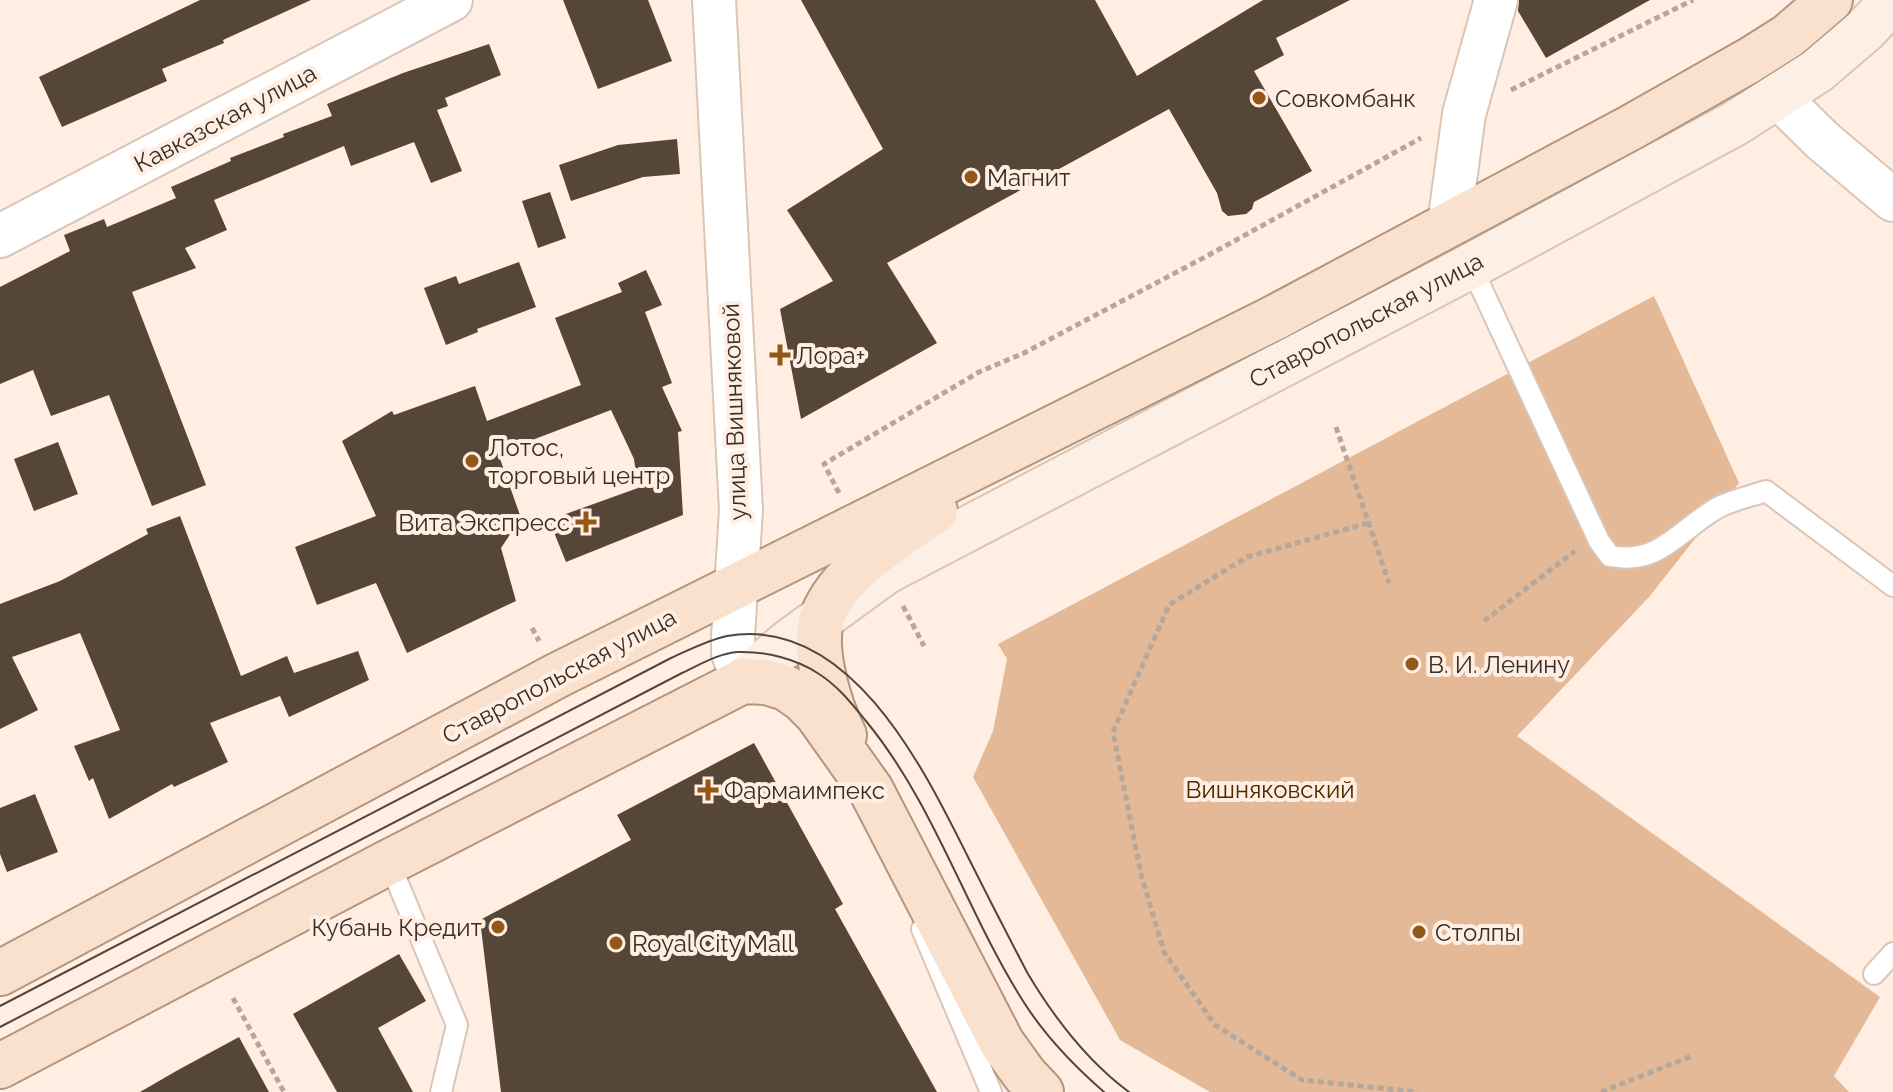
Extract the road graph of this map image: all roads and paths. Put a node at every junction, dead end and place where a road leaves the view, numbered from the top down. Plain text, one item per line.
1 (451, 0) edge
2 (714, 0) edge
3 (1496, 0) edge
4 (1693, 0) edge
5 (1830, 0) edge
6 (1893, 0) edge
7 (1764, 78) junction
8 (1464, 114) junction
9 (1893, 200) edge
10 (1449, 225) junction
11 (0, 236) edge
12 (1471, 266) junction
13 (1125, 394) junction
14 (1336, 427) dead end
15 (824, 464) dead end
16 (1368, 523) junction
17 (1596, 534) junction
18 (1389, 583) dead end
19 (734, 585) junction
20 (1893, 586) edge
21 (823, 616) junction
22 (1484, 621) dead end
23 (743, 681) junction
24 (871, 790) junction
25 (389, 862) junction
26 (1893, 953) edge
27 (1, 970) edge
28 (1874, 974) dead end
29 (233, 998) dead end
30 (1692, 1056) dead end
31 (0, 1066) edge
32 (284, 1092) edge
33 (441, 1092) edge
34 (991, 1092) edge
35 (1041, 1092) edge
36 (1418, 1092) edge
37 (1601, 1092) edge

1 - 11 street, Кавказская улица
2 - 19 street, улица Вишняковой
3 - 8 street
4 - 8 path
5 - 7 main road, Ставропольская улица
6 - 7 main road, Ставропольская улица
7 - 9 street
7 - 10 main road, Ставропольская улица
7 - 12 main road, Ставропольская улица
8 - 10 street
8 - 15 path
10 - 13 main road, Ставропольская улица
12 - 17 lane
12 - 21 main road, Ставропольская улица
13 - 19 main road, Ставропольская улица
13 - 21 main road, Ставропольская улица
14 - 16 path
16 - 18 path
16 - 36 path
17 - 20 lane
17 - 22 path
19 - 23 street, улица Вишняковой
19 - 27 main road, Ставропольская улица
21 - 23 main road, Ставропольская улица
21 - 24 main road
23 - 24 main road
23 - 25 main road, Ставропольская улица
24 - 34 lane
24 - 35 main road
25 - 31 main road, Ставропольская улица
25 - 33 lane
26 - 28 lane
29 - 32 path
30 - 37 path

